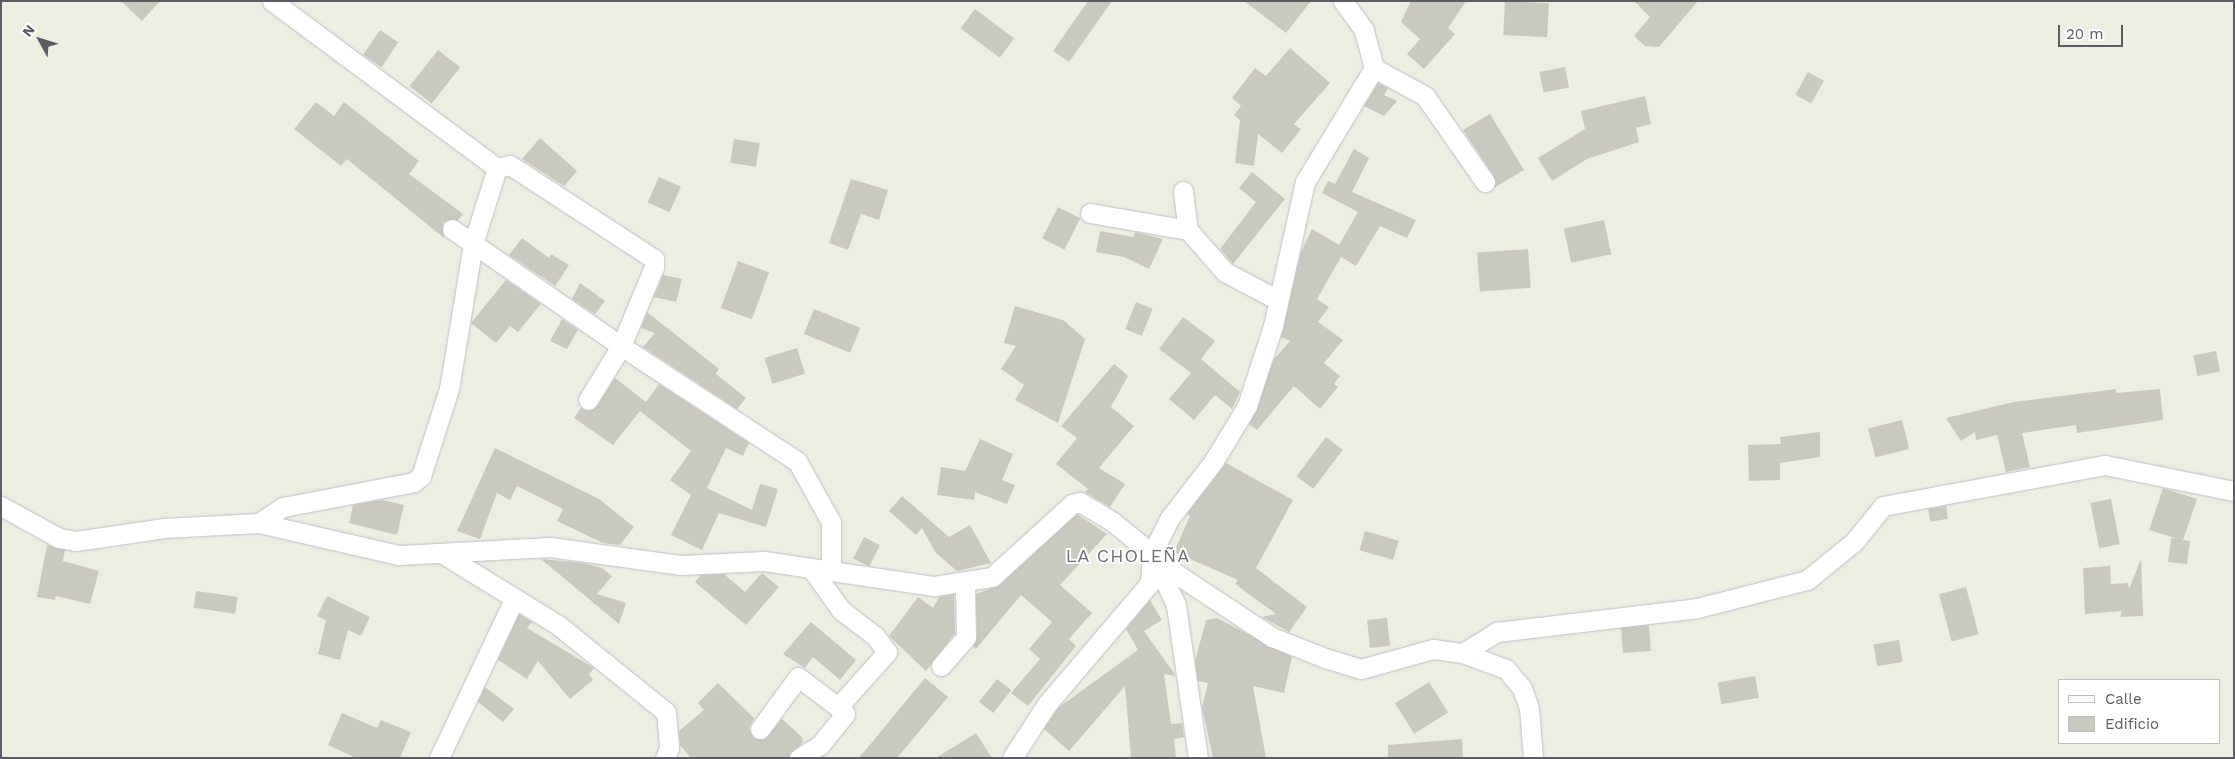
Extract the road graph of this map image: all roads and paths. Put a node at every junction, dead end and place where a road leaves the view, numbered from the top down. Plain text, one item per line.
1 (272, 1) edge
2 (1343, 1) edge
3 (1374, 68) junction
4 (497, 168) junction
5 (1485, 182) dead end
6 (1183, 191) dead end
7 (1090, 213) dead end
8 (452, 229) dead end
9 (1188, 230) junction
10 (473, 244) junction
11 (1278, 300) junction
12 (621, 346) junction
13 (588, 400) dead end
14 (2234, 491) edge
15 (1, 506) edge
16 (259, 523) junction
17 (442, 554) junction
18 (1152, 554) junction
19 (811, 568) junction
20 (830, 572) junction
21 (965, 583) junction
22 (514, 599) junction
23 (1463, 653) junction
24 (941, 666) dead end
25 (838, 707) junction
26 (760, 729) dead end
27 (439, 758) edge
28 (664, 758) edge
29 (799, 758) edge
30 (1012, 758) edge
31 (1198, 758) edge
32 (1533, 758) edge

1 - 4 street
2 - 3 street
3 - 5 street
3 - 11 street
4 - 10 street
4 - 12 street
6 - 9 street
7 - 9 street
8 - 10 street
9 - 11 street
10 - 12 street
10 - 16 street
11 - 18 street
12 - 13 street
12 - 20 street
14 - 23 street
15 - 16 street
16 - 17 street
17 - 19 street
17 - 22 street
18 - 21 street
18 - 23 street
18 - 30 street
18 - 31 street
19 - 20 street
19 - 25 street
20 - 21 street
21 - 24 street
22 - 27 street
22 - 28 street
23 - 32 street
25 - 26 street
25 - 29 street

